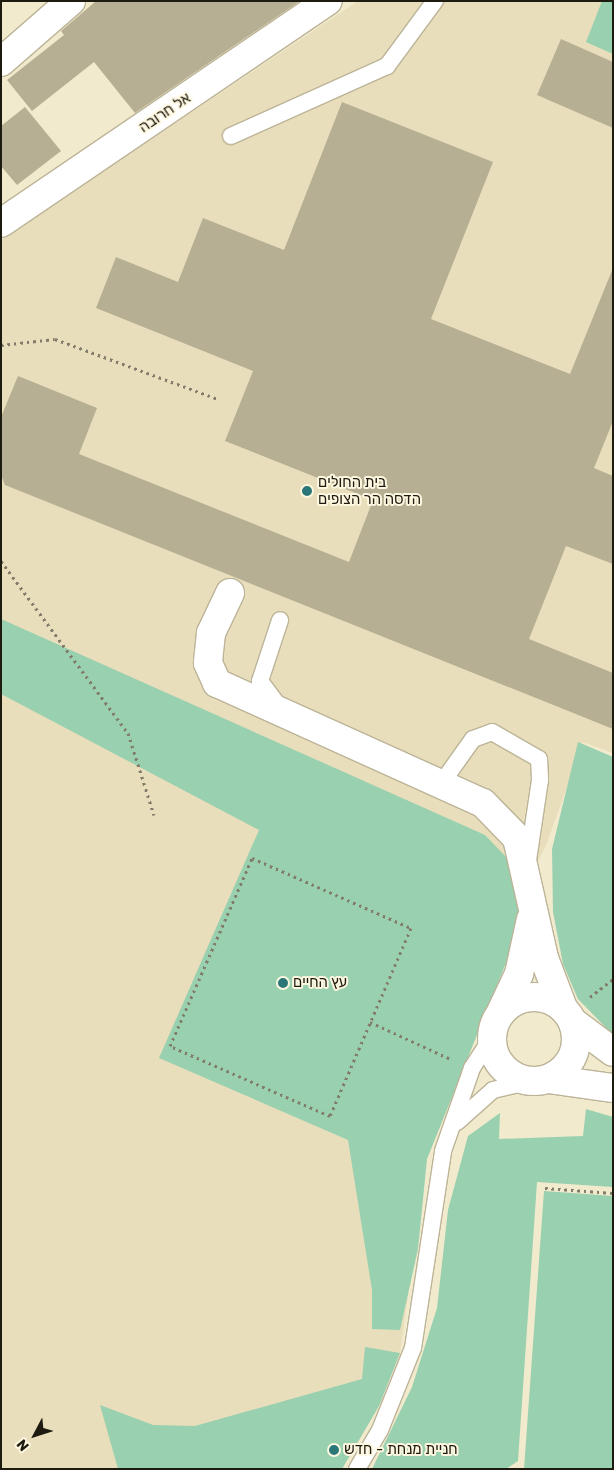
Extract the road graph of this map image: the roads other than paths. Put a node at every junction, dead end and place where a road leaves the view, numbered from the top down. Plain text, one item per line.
1 (71, 1) edge
2 (328, 1) edge
3 (434, 1) edge
4 (1, 62) edge
5 (231, 136) dead end
6 (1, 223) edge
7 (230, 593) dead end
8 (280, 620) dead end
9 (298, 720) junction
10 (441, 784) junction
11 (530, 883) junction
12 (501, 1012) junction
13 (568, 1015) junction
14 (491, 1039) junction
15 (613, 1052) edge
16 (540, 1080) junction
17 (613, 1088) edge
18 (454, 1125) junction
19 (357, 1469) edge

1 - 4 street
2 - 6 street, אל חרובה
3 - 5 lane
7 - 9 street
8 - 9 lane
9 - 10 street
10 - 11 street
10 - 11 lane
11 - 12 street
11 - 13 street
12 - 13 street
12 - 14 street
13 - 15 street
13 - 16 street
14 - 16 street
14 - 18 lane
16 - 17 street
16 - 18 lane
18 - 19 lane

